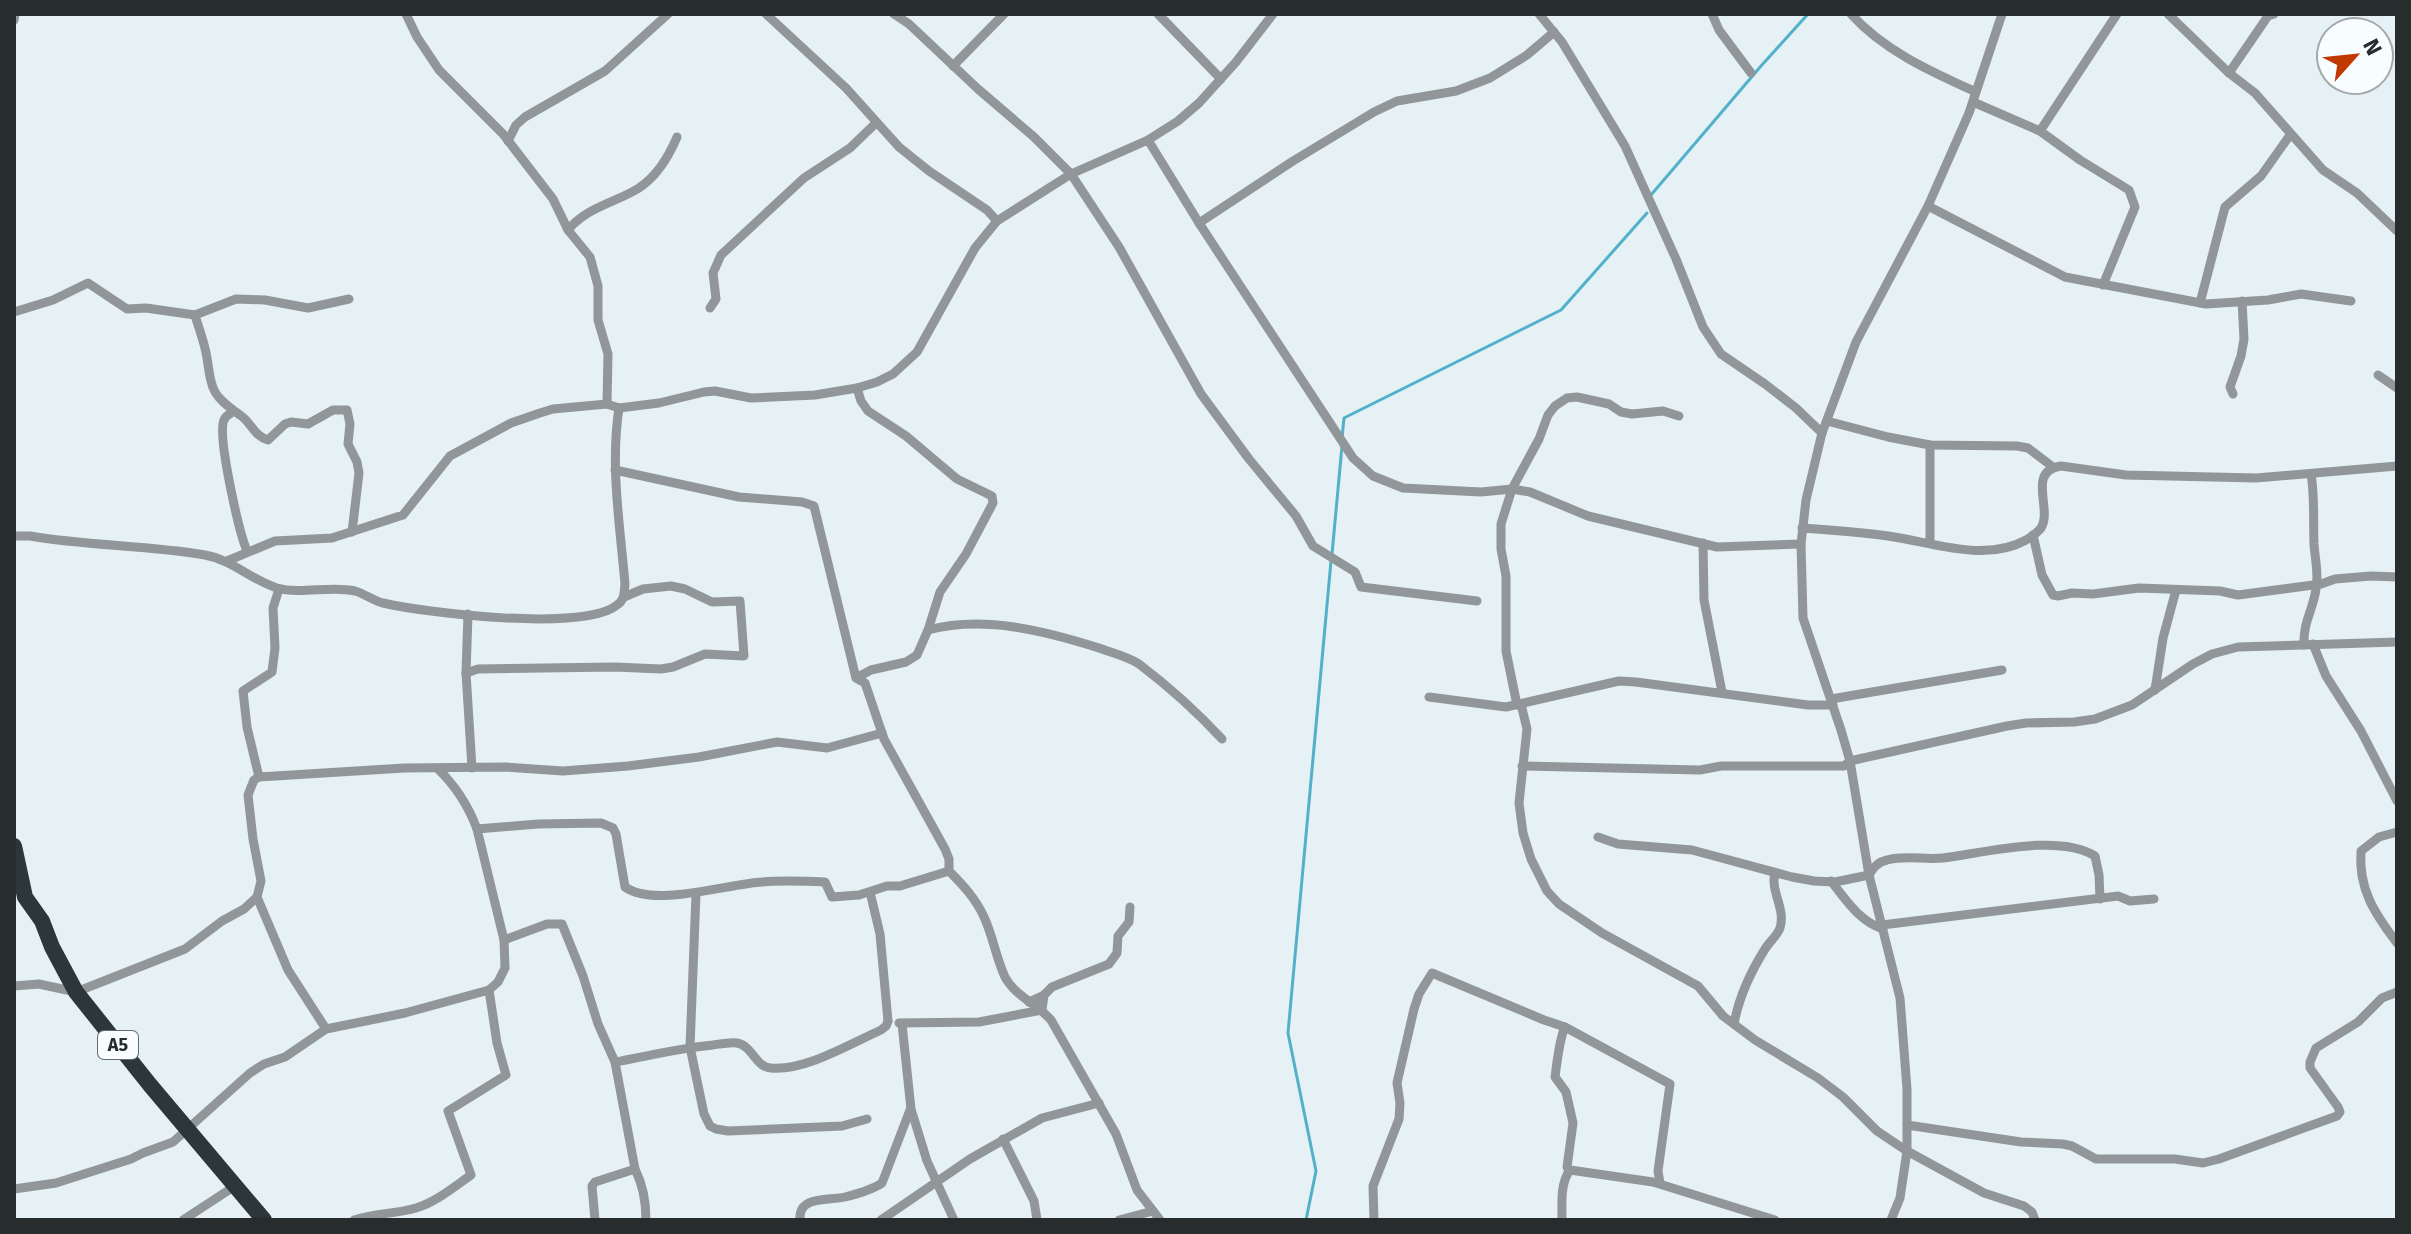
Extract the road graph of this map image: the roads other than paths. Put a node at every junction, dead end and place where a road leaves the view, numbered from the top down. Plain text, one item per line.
1 (406, 14) edge
2 (668, 14) edge
3 (766, 14) edge
4 (894, 14) edge
5 (1004, 14) edge
6 (1158, 14) edge
7 (1539, 14) edge
8 (1712, 14) edge
9 (1851, 14) edge
10 (2002, 14) edge
11 (2117, 14) edge
12 (2168, 14) edge
13 (2269, 15) edge
14 (1268, 17) edge
15 (1554, 32) junction
16 (953, 66) junction
17 (1751, 73) dead end
18 (2229, 73) junction
19 (1221, 79) junction
20 (1974, 97) junction
21 (876, 123) junction
22 (2040, 131) junction
23 (2290, 135) junction
24 (677, 137) dead end
25 (1148, 140) junction
26 (508, 141) junction
27 (1071, 174) junction
28 (1928, 206) junction
29 (997, 221) junction
30 (1199, 223) junction
31 (568, 230) junction
32 (2397, 231) edge
33 (2103, 285) junction
34 (349, 299) dead end
35 (2242, 301) junction
36 (2351, 301) dead end
37 (2200, 303) junction
38 (710, 308) dead end
39 (14, 312) edge
40 (195, 315) junction
41 (2378, 375) dead end
42 (857, 388) junction
43 (2397, 388) edge
44 (2233, 394) dead end
45 (607, 404) junction
46 (619, 408) junction
47 (233, 412) junction
48 (1679, 416) dead end
49 (1827, 421) junction
50 (1822, 433) junction
51 (1930, 445) junction
52 (2397, 466) edge
53 (2053, 467) junction
54 (615, 470) junction
55 (2311, 474) junction
56 (1512, 489) junction
57 (1802, 528) junction
58 (352, 532) junction
59 (2033, 535) junction
60 (14, 536) edge
61 (1703, 543) junction
62 (1930, 543) junction
63 (1801, 544) junction
64 (247, 551) junction
65 (227, 561) junction
66 (2397, 577) edge
67 (2317, 584) junction
68 (279, 589) junction
69 (2176, 590) junction
70 (624, 597) junction
71 (1477, 601) dead end
72 (468, 614) junction
73 (928, 630) junction
74 (2397, 642) edge
75 (2308, 644) junction
76 (2002, 670) dead end
77 (466, 673) junction
78 (856, 678) junction
79 (2155, 690) junction
80 (1722, 692) junction
81 (1429, 697) dead end
82 (1832, 702) junction
83 (1519, 705) junction
84 (882, 733) junction
85 (1222, 739) dead end
86 (1850, 761) junction
87 (1522, 766) junction
88 (437, 768) junction
89 (472, 768) junction
90 (259, 777) junction
91 (2397, 801) edge
92 (477, 829) junction
93 (2397, 832) edge
94 (1598, 837) dead end
95 (14, 846) edge
96 (949, 871) junction
97 (1775, 873) junction
98 (1869, 875) junction
99 (1831, 881) junction
100 (870, 892) junction
101 (696, 894) junction
102 (257, 897) junction
103 (2100, 899) junction
104 (2154, 899) dead end
105 (1130, 907) dead end
106 (1882, 927) junction
107 (504, 940) junction
108 (2397, 943) edge
109 (14, 986) edge
110 (489, 990) junction
111 (76, 992) junction
112 (2397, 992) edge
113 (1044, 995) junction
114 (1029, 1002) junction
115 (1042, 1010) junction
116 (888, 1021) junction
117 (902, 1024) junction
118 (1734, 1024) junction
119 (1565, 1027) junction
120 (326, 1029) junction
121 (690, 1047) junction
122 (615, 1062) junction
123 (1099, 1103) junction
124 (911, 1109) junction
125 (867, 1119) dead end
126 (1907, 1125) junction
127 (187, 1130) junction
128 (1003, 1139) junction
129 (1907, 1151) junction
130 (635, 1169) junction
131 (1570, 1170) junction
132 (937, 1182) junction
133 (1660, 1183) junction
134 (235, 1186) junction
135 (14, 1189) edge
136 (1153, 1211) junction
137 (183, 1220) edge
138 (264, 1220) edge
139 (354, 1220) edge
140 (595, 1220) edge
141 (646, 1220) edge
142 (800, 1220) edge
143 (881, 1220) edge
144 (954, 1220) edge
145 (1037, 1220) edge
146 (1119, 1220) edge
147 (1160, 1220) edge
148 (1374, 1220) edge
149 (1562, 1220) edge
150 (1775, 1220) edge
151 (1891, 1220) edge
152 (2035, 1220) edge

1 - 26 street
2 - 26 street
3 - 21 street
4 - 16 street
5 - 16 street
6 - 19 street
7 - 15 street
8 - 17 street
9 - 20 street
10 - 20 street
11 - 22 street
12 - 18 street
13 - 18 street
14 - 19 street
15 - 30 street
15 - 50 street
16 - 27 street
18 - 23 street
19 - 25 street
20 - 22 street
20 - 28 street
21 - 29 street
21 - 38 street
22 - 33 street
23 - 32 street
23 - 37 street
24 - 31 street
25 - 27 street
25 - 30 street
26 - 31 street
27 - 29 street
27 - 71 street
28 - 33 street
28 - 49 street
29 - 42 street
30 - 56 street
31 - 45 street
33 - 37 street
34 - 40 street
35 - 36 street
35 - 37 street
35 - 44 street
39 - 40 street
40 - 47 street
41 - 43 street
42 - 46 street
42 - 73 street
45 - 46 street
45 - 58 street
46 - 54 street
47 - 58 street
47 - 64 street
48 - 56 street
49 - 50 street
49 - 51 street
50 - 57 street
51 - 53 street
51 - 62 street
52 - 55 street
53 - 55 street
53 - 59 street
54 - 70 street
54 - 78 street
55 - 67 street
56 - 61 street
56 - 83 street
57 - 62 street
57 - 63 street
58 - 64 street
59 - 62 street
59 - 69 street
60 - 65 street
61 - 63 street
61 - 80 street
63 - 82 street
64 - 65 street
65 - 68 street
66 - 67 street
67 - 69 street
67 - 75 street
68 - 72 street
68 - 90 street
69 - 79 street
70 - 72 street
70 - 77 street
72 - 77 street
73 - 78 street
73 - 85 street
74 - 75 street
75 - 79 street
75 - 91 street
76 - 82 street
77 - 89 street
78 - 84 street
79 - 86 street
80 - 82 street
80 - 83 street
81 - 83 street
82 - 86 street
83 - 87 street
84 - 89 street
84 - 96 street
86 - 87 street
86 - 98 street
87 - 118 street
88 - 89 street
88 - 90 street
88 - 92 street
90 - 102 street
92 - 101 street
92 - 107 street
93 - 108 street
94 - 97 street
95 - 111 highway, A5
96 - 100 street
96 - 114 street
97 - 99 street
97 - 118 street
98 - 99 street
98 - 103 street
98 - 106 street
99 - 106 street
100 - 101 street
100 - 116 street
101 - 121 street
102 - 111 street
102 - 120 street
103 - 104 street
103 - 106 street
105 - 113 street
106 - 126 street
107 - 110 street
107 - 122 street
109 - 111 street
110 - 120 street
110 - 139 street
111 - 127 highway, A5
112 - 126 street
113 - 114 street
113 - 115 street
114 - 115 street
115 - 117 street
115 - 123 street
116 - 117 street
116 - 121 street
117 - 124 street
118 - 129 street
119 - 131 street
119 - 133 street
119 - 148 street
120 - 127 street
121 - 122 street
121 - 125 street
122 - 130 street
123 - 128 street
123 - 136 street
124 - 132 street
124 - 142 street
126 - 129 street
127 - 134 highway, A5
127 - 135 street
128 - 132 street
128 - 145 street
129 - 151 street
129 - 152 street
130 - 140 street
130 - 141 street
131 - 133 street
131 - 149 street
132 - 143 street
132 - 144 street
133 - 150 street
134 - 137 street
134 - 138 highway, A5
136 - 146 street
136 - 147 street

